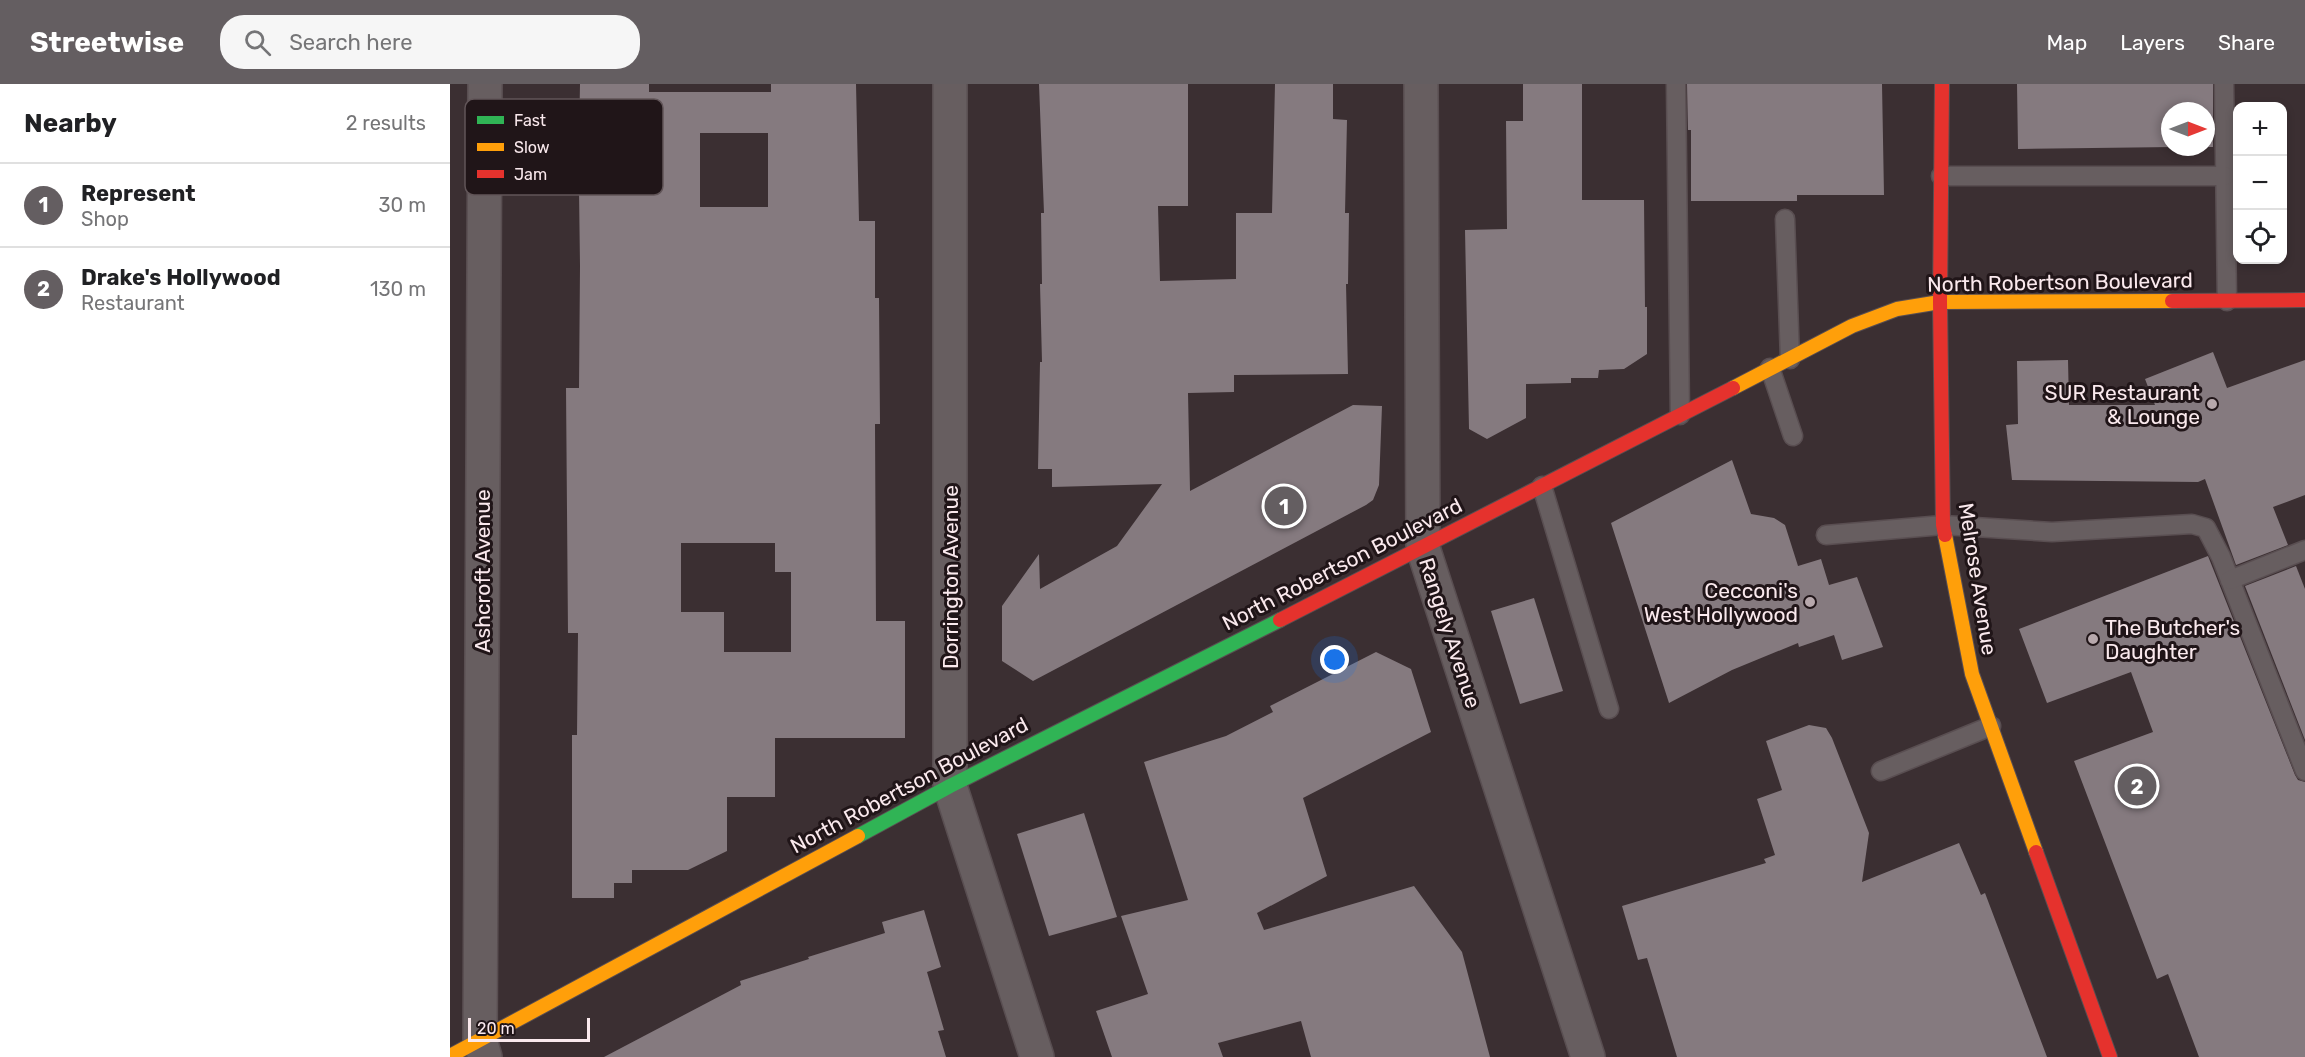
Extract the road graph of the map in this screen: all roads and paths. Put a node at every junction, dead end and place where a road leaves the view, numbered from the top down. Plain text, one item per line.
1 (485, 84) edge
2 (950, 84) edge
3 (1421, 84) edge
4 (1676, 84) edge
5 (1942, 84) edge
6 (2224, 84) edge
7 (485, 99) edge
8 (1941, 176) junction
9 (2225, 176) junction
10 (485, 195) edge
11 (1785, 219) dead end
12 (2305, 300) edge
13 (2227, 301) junction
14 (1940, 302) junction
15 (1790, 359) junction
16 (1770, 368) junction
17 (1680, 415) junction
18 (1793, 436) dead end
19 (1542, 486) junction
20 (1943, 525) junction
21 (1826, 535) dead end
22 (1423, 548) junction
23 (2305, 550) edge
24 (2230, 580) junction
25 (1609, 709) dead end
26 (1991, 726) junction
27 (1881, 771) dead end
28 (2305, 771) edge
29 (950, 786) junction
30 (483, 1049) edge
31 (450, 1056) edge
32 (1037, 1057) edge
33 (1588, 1057) edge
34 (2110, 1057) edge

1 - 7 street, Ashcroft Avenue
2 - 29 street, Dorrington Avenue
3 - 22 street, Rangely Avenue
4 - 17 lane
5 - 8 street, Melrose Avenue
6 - 9 lane
8 - 9 lane
8 - 14 street, Melrose Avenue
9 - 13 lane
10 - 30 street, Ashcroft Avenue
11 - 15 lane
12 - 13 street, North Robertson Boulevard
13 - 14 street, North Robertson Boulevard
14 - 15 street, North Robertson Boulevard
14 - 20 street, Melrose Avenue
15 - 16 street, North Robertson Boulevard
16 - 17 street, North Robertson Boulevard
16 - 18 lane
17 - 19 street, North Robertson Boulevard
19 - 22 street, North Robertson Boulevard
19 - 25 lane
20 - 21 lane
20 - 24 lane
20 - 26 street, Melrose Avenue
22 - 29 street, North Robertson Boulevard
22 - 33 street, Rangely Avenue
23 - 24 lane
24 - 28 lane
26 - 27 lane
26 - 34 street, Melrose Avenue
29 - 30 street, North Robertson Boulevard
29 - 32 street, Dorrington Avenue
30 - 31 street, North Robertson Boulevard

